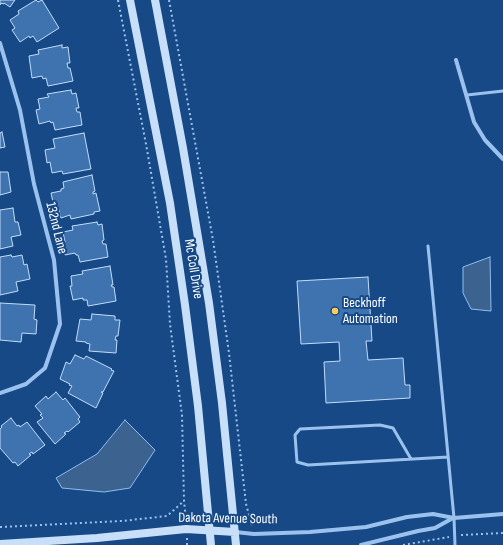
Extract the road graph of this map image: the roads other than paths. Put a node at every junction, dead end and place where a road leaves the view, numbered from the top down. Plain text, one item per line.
1 (130, 0) edge
2 (155, 0) edge
3 (0, 42) edge
4 (456, 60) dead end
5 (503, 92) edge
6 (467, 96) junction
7 (503, 159) edge
8 (428, 246) dead end
9 (0, 393) edge
10 (448, 457) junction
11 (411, 459) junction
12 (503, 514) edge
13 (454, 518) junction
14 (210, 530) junction
15 (235, 532) junction
16 (0, 544) edge
17 (211, 545) edge
18 (236, 545) edge
19 (361, 545) edge
20 (455, 545) edge

1 - 14 main road, Mc Coll Drive
2 - 15 main road, Mc Coll Drive
3 - 9 street, 132nd Lane
4 - 6 street
5 - 6 lane
6 - 7 street
8 - 10 lane
10 - 11 lane
10 - 13 lane
11 - 11 lane
12 - 13 street, Dakota Avenue South
13 - 15 street, Dakota Avenue South
13 - 19 street, Dakota Avenue South
13 - 20 lane
14 - 15 main road, Dakota Avenue South
14 - 16 main road, Dakota Avenue South
14 - 17 main road, Mc Coll Drive
15 - 18 main road, Mc Coll Drive

